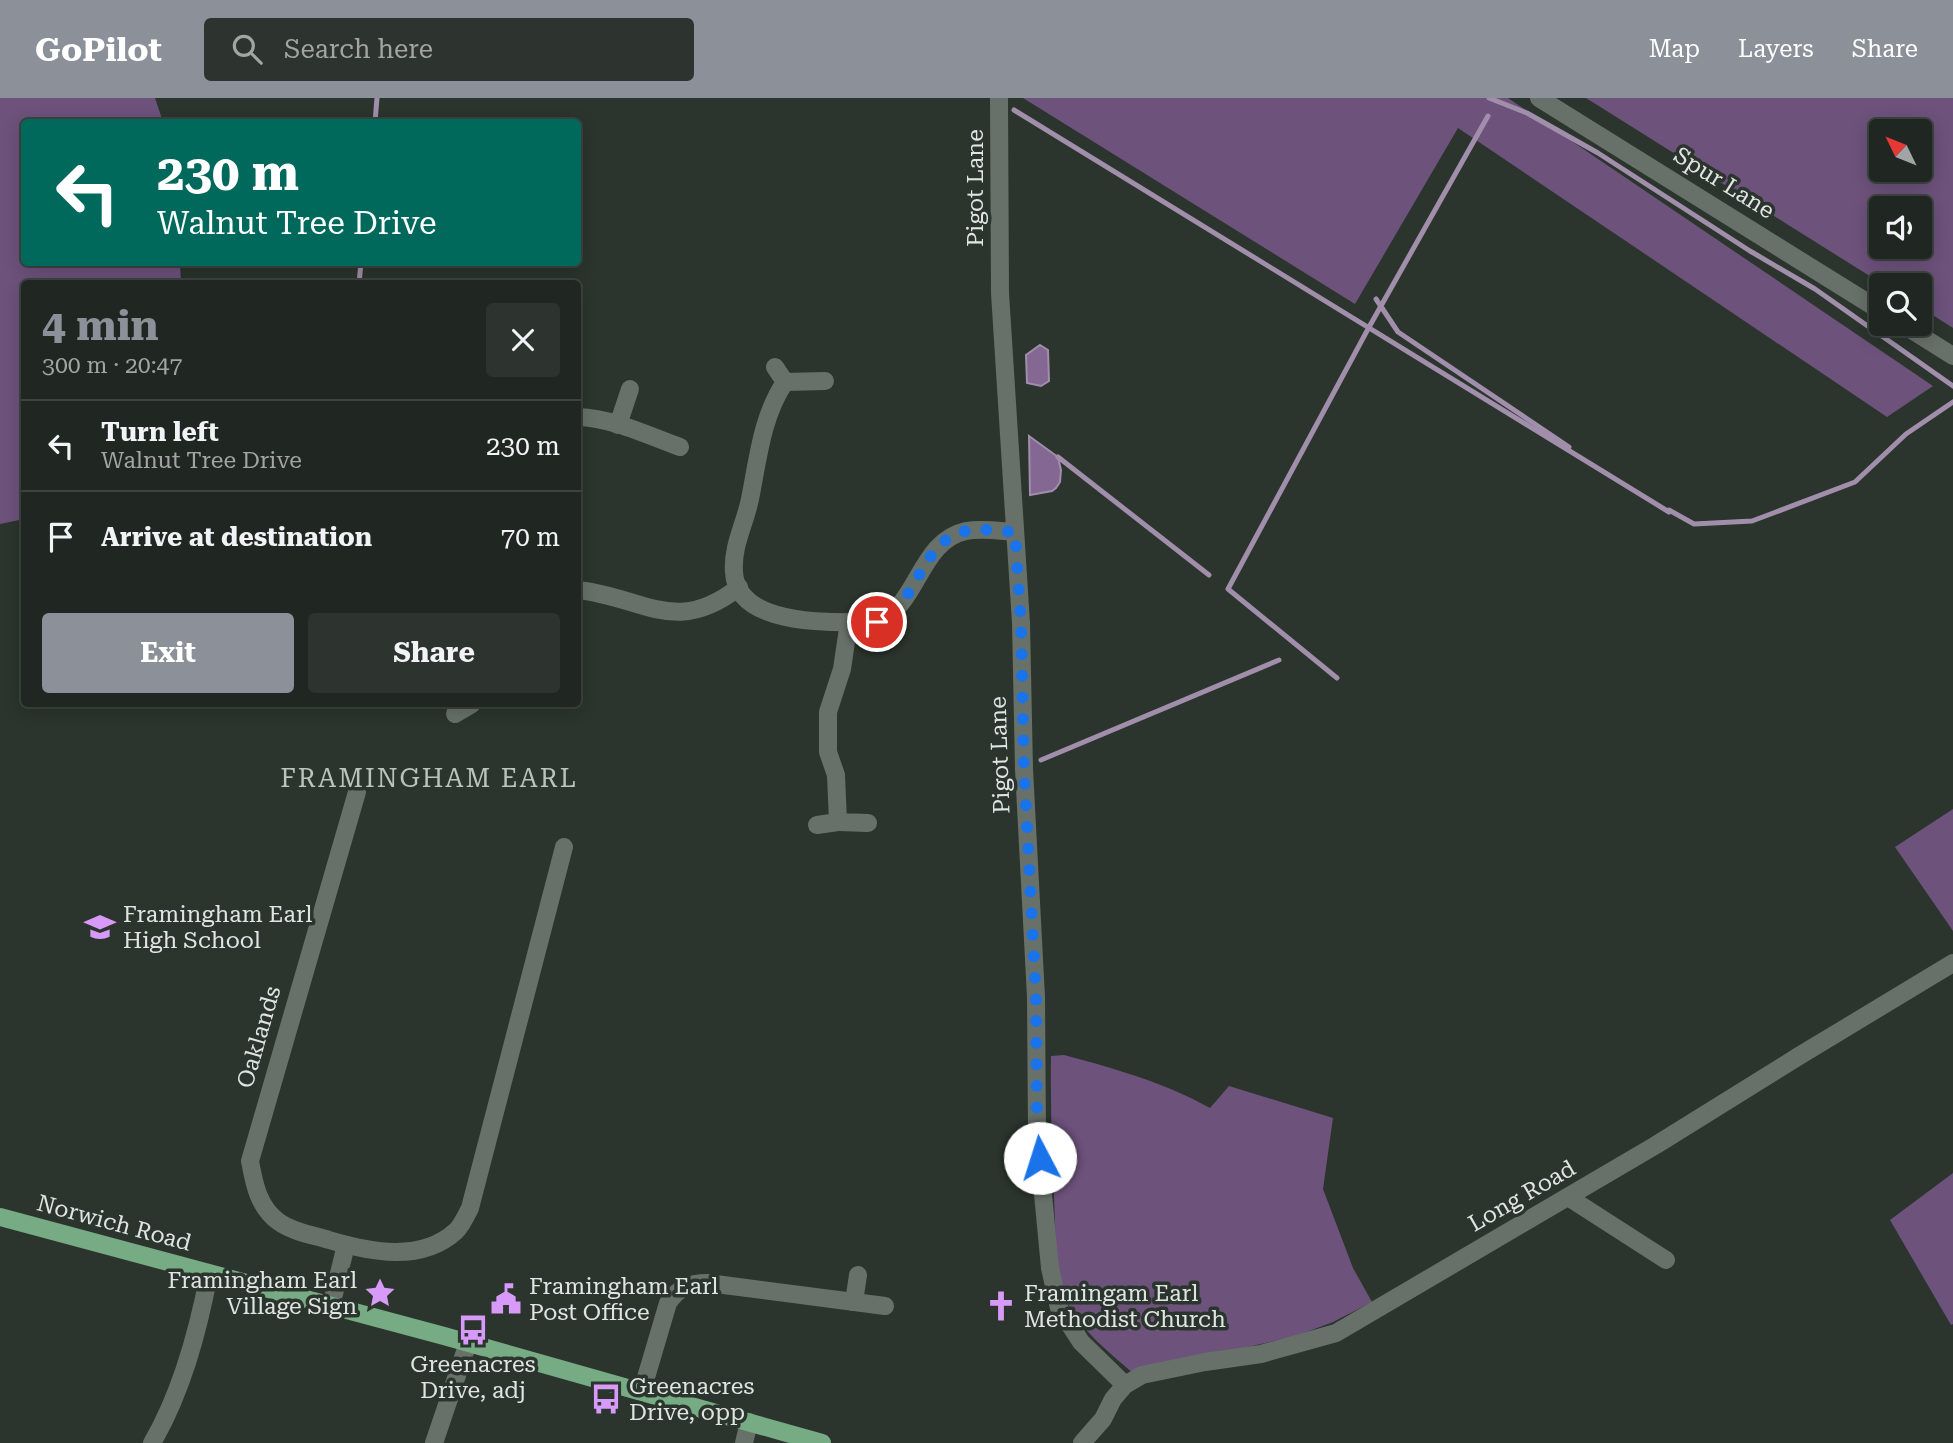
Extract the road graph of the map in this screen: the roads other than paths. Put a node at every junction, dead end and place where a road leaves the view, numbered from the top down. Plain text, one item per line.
1 (999, 98) edge
2 (1539, 98) edge
3 (1869, 303) edge
4 (1921, 336) edge
5 (1953, 356) edge
6 (825, 381) dead end
7 (630, 389) dead end
8 (581, 417) edge
9 (618, 425) junction
10 (680, 447) dead end
11 (1015, 532) junction
12 (739, 587) junction
13 (581, 590) edge
14 (849, 622) junction
15 (470, 707) edge
16 (455, 714) dead end
17 (357, 792) dead end
18 (838, 822) junction
19 (868, 823) dead end
20 (817, 825) dead end
21 (564, 847) dead end
22 (1953, 963) edge
23 (1568, 1197) junction
24 (0, 1217) edge
25 (346, 1245) junction
26 (1666, 1260) dead end
27 (209, 1274) junction
28 (858, 1275) dead end
29 (854, 1302) junction
30 (331, 1306) junction
31 (885, 1306) dead end
32 (468, 1343) junction
33 (1125, 1385) junction
34 (642, 1391) junction
35 (1103, 1419) junction
36 (749, 1422) junction
37 (152, 1443) edge
38 (434, 1443) edge
39 (744, 1443) edge
40 (822, 1443) edge
41 (1082, 1443) edge
42 (1102, 1443) edge

1 - 11 street, Pigot Lane
2 - 3 street, Spur Lane
4 - 5 street
6 - 12 street
7 - 9 street
8 - 9 street
9 - 10 street
11 - 14 street
11 - 33 street, Pigot Lane
12 - 13 street
12 - 14 street
14 - 18 street
15 - 16 street
17 - 25 street, Oaklands
18 - 19 street
18 - 20 street
21 - 25 street, Oaklands
22 - 23 street, Long Road
23 - 26 street
23 - 33 street, Long Road
24 - 27 main road, Norwich Road
25 - 30 street
27 - 30 main road, Norwich Road
27 - 37 street
28 - 29 street
29 - 31 street
29 - 34 street
30 - 32 main road, Norwich Road
32 - 34 main road, Norwich Road
32 - 38 street
33 - 35 street
34 - 36 main road, Norwich Road
35 - 41 street
35 - 42 street
36 - 39 street
36 - 40 main road, Norwich Road

